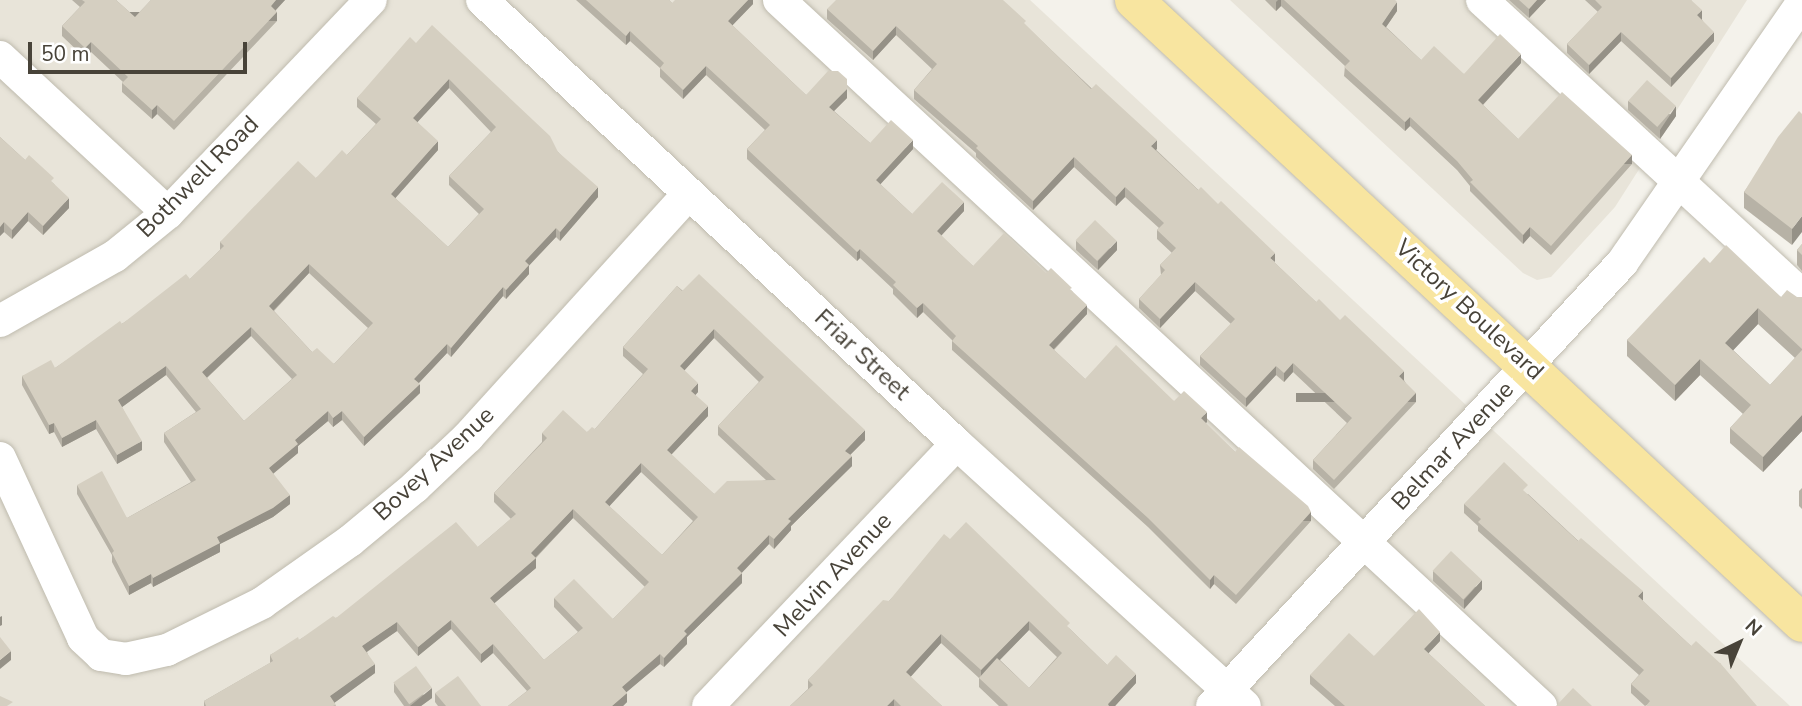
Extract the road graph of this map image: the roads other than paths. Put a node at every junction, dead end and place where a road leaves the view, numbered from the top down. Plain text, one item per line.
1 (371, 0) edge
2 (482, 0) edge
3 (779, 0) edge
4 (1134, 0) edge
5 (1482, 0) edge
6 (1793, 10) edge
7 (0, 57) edge
8 (1678, 181) junction
9 (688, 194) junction
10 (168, 213) junction
11 (1802, 295) edge
12 (0, 321) edge
13 (1529, 365) junction
14 (957, 444) junction
15 (0, 458) edge
16 (1365, 542) junction
17 (1802, 623) edge
18 (1228, 700) edge
19 (708, 706) edge
20 (1541, 706) edge

1 - 10 street, Bothwell Road
2 - 9 street, Friar Street
3 - 16 street
4 - 13 main road, Victory Boulevard
5 - 8 street
6 - 8 street, Belmar Avenue
7 - 10 street
8 - 11 street
8 - 13 street, Belmar Avenue
9 - 14 street, Friar Street
9 - 15 street, Bovey Avenue
10 - 12 street, Bothwell Road
13 - 16 street, Belmar Avenue
13 - 17 main road, Victory Boulevard
14 - 18 street, Friar Street
14 - 19 street, Melvin Avenue
16 - 18 street, Belmar Avenue
16 - 20 street

